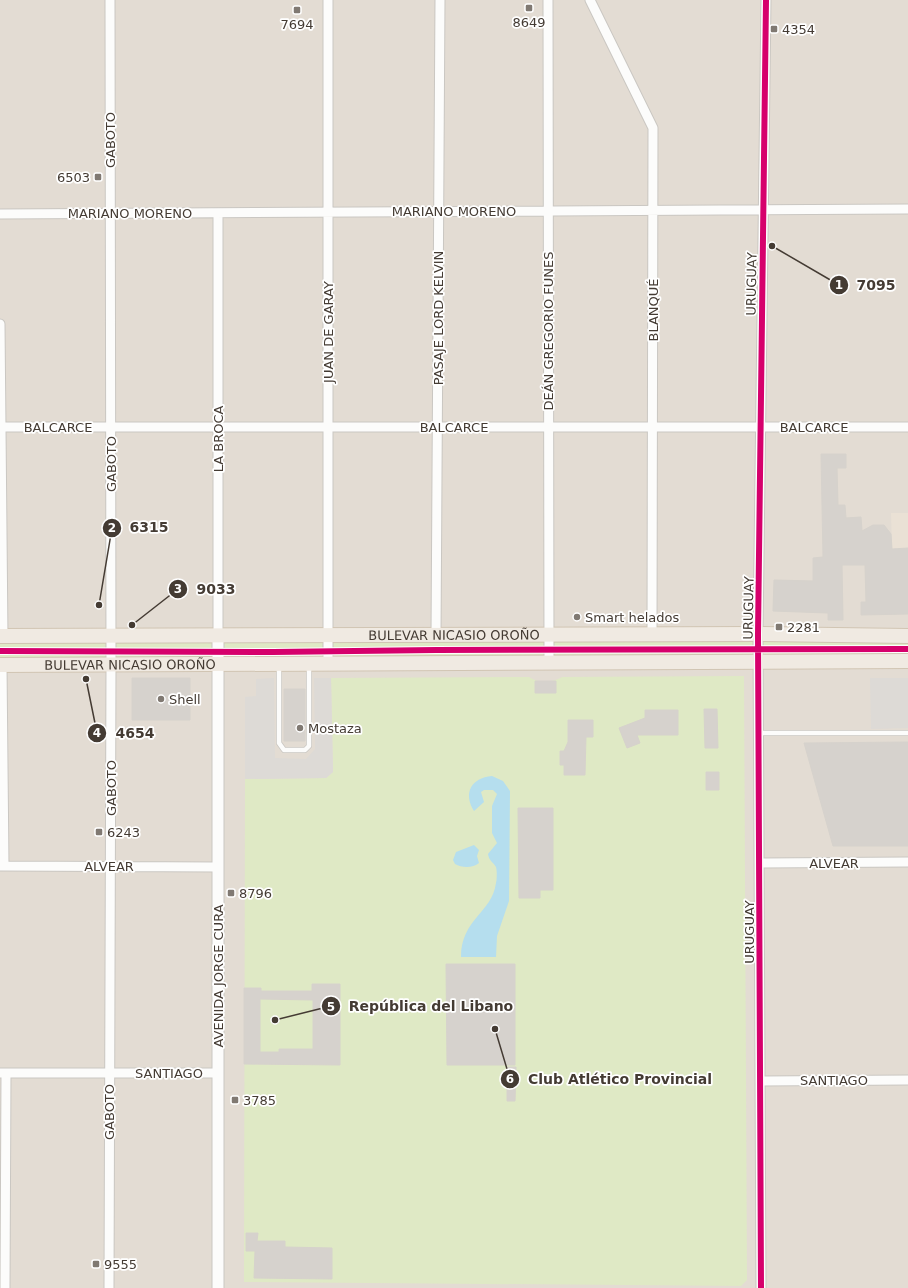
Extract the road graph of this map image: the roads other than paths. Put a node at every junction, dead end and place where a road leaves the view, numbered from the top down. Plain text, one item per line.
1 (110, 0) edge
2 (328, 0) edge
3 (440, 0) edge
4 (548, 0) edge
5 (590, 0) edge
6 (766, 0) edge
7 (763, 209) junction
8 (908, 209) edge
9 (653, 210) junction
10 (548, 211) junction
11 (328, 212) junction
12 (439, 212) junction
13 (110, 213) junction
14 (218, 213) junction
15 (0, 214) edge
16 (0, 324) edge
17 (0, 427) edge
18 (111, 427) junction
19 (218, 427) junction
20 (328, 427) junction
21 (438, 427) junction
22 (548, 427) junction
23 (652, 427) junction
24 (761, 427) junction
25 (908, 427) edge
26 (758, 634) junction
27 (652, 635) junction
28 (1, 636) edge
29 (112, 636) junction
30 (328, 636) junction
31 (436, 636) junction
32 (548, 636) junction
33 (908, 636) edge
34 (218, 637) junction
35 (908, 661) edge
36 (758, 662) junction
37 (549, 663) junction
38 (218, 664) junction
39 (279, 664) junction
40 (309, 664) junction
41 (328, 664) junction
42 (1, 665) edge
43 (112, 665) junction
44 (758, 733) junction
45 (908, 733) edge
46 (908, 862) edge
47 (759, 863) junction
48 (2, 866) edge
49 (110, 866) junction
50 (218, 867) junction
51 (3, 1073) edge
52 (110, 1073) junction
53 (218, 1073) junction
54 (908, 1080) edge
55 (760, 1081) junction
56 (4, 1288) edge
57 (108, 1288) edge
58 (218, 1288) edge
59 (761, 1288) edge

1 - 13 street, GABOTO
2 - 11 street, JUAN DE GARAY
3 - 12 street, PASAJE LORD KELVIN
4 - 10 street, DEÁN GREGORIO FUNES
5 - 9 street, BLANQUÉ
6 - 7 street, URUGUAY
7 - 8 street, MARIANO MORENO
7 - 9 street, MARIANO MORENO
7 - 24 street, URUGUAY
9 - 10 street, MARIANO MORENO
9 - 23 street, BLANQUÉ
10 - 12 street, MARIANO MORENO
10 - 22 street, DEÁN GREGORIO FUNES
11 - 12 street, MARIANO MORENO
11 - 14 street, MARIANO MORENO
11 - 20 street, JUAN DE GARAY
12 - 21 street, PASAJE LORD KELVIN
13 - 14 street, MARIANO MORENO
13 - 15 street, MARIANO MORENO
13 - 18 street, GABOTO
14 - 19 street, LA BROCA
16 - 17 street
17 - 18 street, BALCARCE
17 - 28 street
18 - 19 street, BALCARCE
18 - 29 street, GABOTO
19 - 20 street, BALCARCE
19 - 34 street, LA BROCA
20 - 21 street, BALCARCE
20 - 30 street, JUAN DE GARAY
21 - 22 street, BALCARCE
21 - 31 street, PASAJE LORD KELVIN
22 - 23 street, BALCARCE
22 - 32 street, DEÁN GREGORIO FUNES
23 - 24 street, BALCARCE
23 - 27 street, BLANQUÉ
24 - 25 street, BALCARCE
24 - 26 street, URUGUAY
26 - 27 main road, BULEVAR NICASIO OROÑO
26 - 33 main road, BULEVAR NICASIO OROÑO
26 - 36 street, URUGUAY
27 - 32 main road, BULEVAR NICASIO OROÑO
28 - 29 main road, BULEVAR NICASIO OROÑO
29 - 34 main road, BULEVAR NICASIO OROÑO
29 - 43 street, GABOTO
30 - 31 main road, BULEVAR NICASIO OROÑO
30 - 34 main road, BULEVAR NICASIO OROÑO
30 - 41 street, JUAN DE GARAY
31 - 32 main road, BULEVAR NICASIO OROÑO
32 - 37 street, DEÁN GREGORIO FUNES
34 - 38 street, LA BROCA
35 - 36 main road, BULEVAR NICASIO OROÑO
36 - 37 main road, BULEVAR NICASIO OROÑO
36 - 44 street, URUGUAY
37 - 41 main road, BULEVAR NICASIO OROÑO
38 - 39 main road, BULEVAR NICASIO OROÑO
38 - 43 main road, BULEVAR NICASIO OROÑO
38 - 50 street, AVENIDA JORGE CURA
39 - 40 main road, BULEVAR NICASIO OROÑO
39 - 40 lane
40 - 41 main road, BULEVAR NICASIO OROÑO
42 - 43 main road, BULEVAR NICASIO OROÑO
42 - 48 street
43 - 49 street, GABOTO
44 - 45 lane
44 - 47 street, URUGUAY
46 - 47 street, ALVEAR
47 - 55 street, URUGUAY
48 - 49 street, ALVEAR
49 - 50 street, ALVEAR
49 - 52 street, GABOTO
50 - 53 street, AVENIDA JORGE CURA
51 - 52 street, SANTIAGO
51 - 56 street
52 - 53 street, SANTIAGO
52 - 57 street, GABOTO
53 - 58 street, AVENIDA JORGE CURA
54 - 55 street, SANTIAGO
55 - 59 street, URUGUAY

